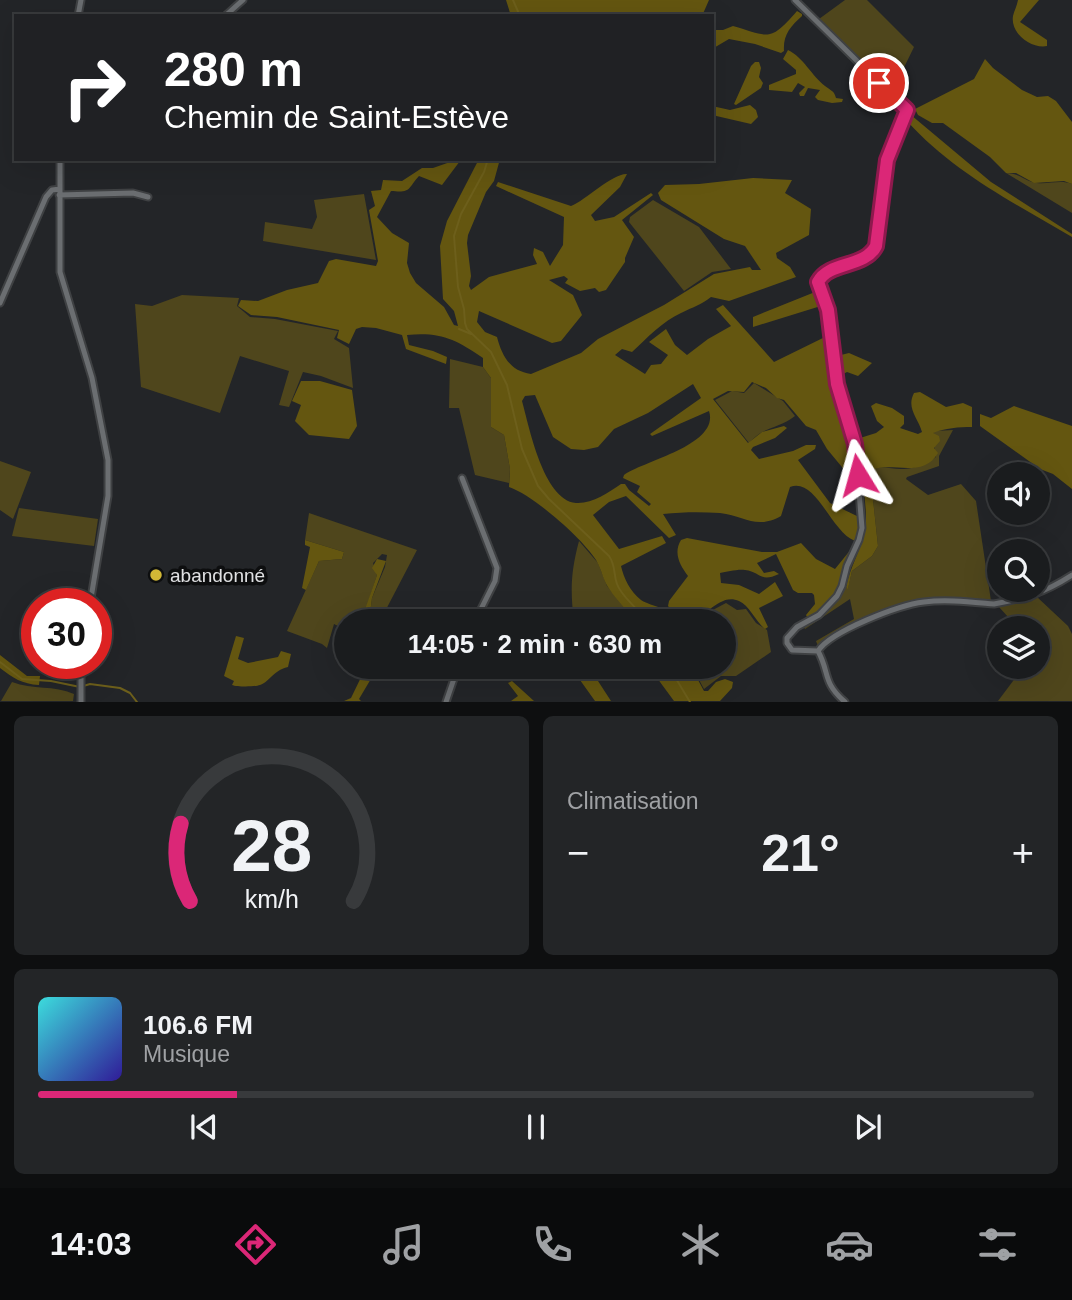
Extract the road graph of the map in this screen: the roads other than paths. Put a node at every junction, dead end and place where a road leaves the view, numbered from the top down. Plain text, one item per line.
1 (243, 0) edge
2 (795, 0) edge
3 (227, 14) edge
4 (60, 161) edge
5 (60, 192) junction
6 (148, 197) dead end
7 (0, 303) edge
8 (462, 478) dead end
9 (1072, 575) edge
10 (93, 588) edge
11 (481, 609) edge
12 (818, 651) junction
13 (81, 679) edge
14 (454, 679) edge
15 (80, 702) edge
16 (446, 702) edge
17 (845, 702) edge

1 - 3 street
2 - 12 street
4 - 5 street
5 - 6 street
5 - 7 street
5 - 10 street
8 - 11 street
9 - 12 street
12 - 17 street
13 - 15 street
14 - 16 street

